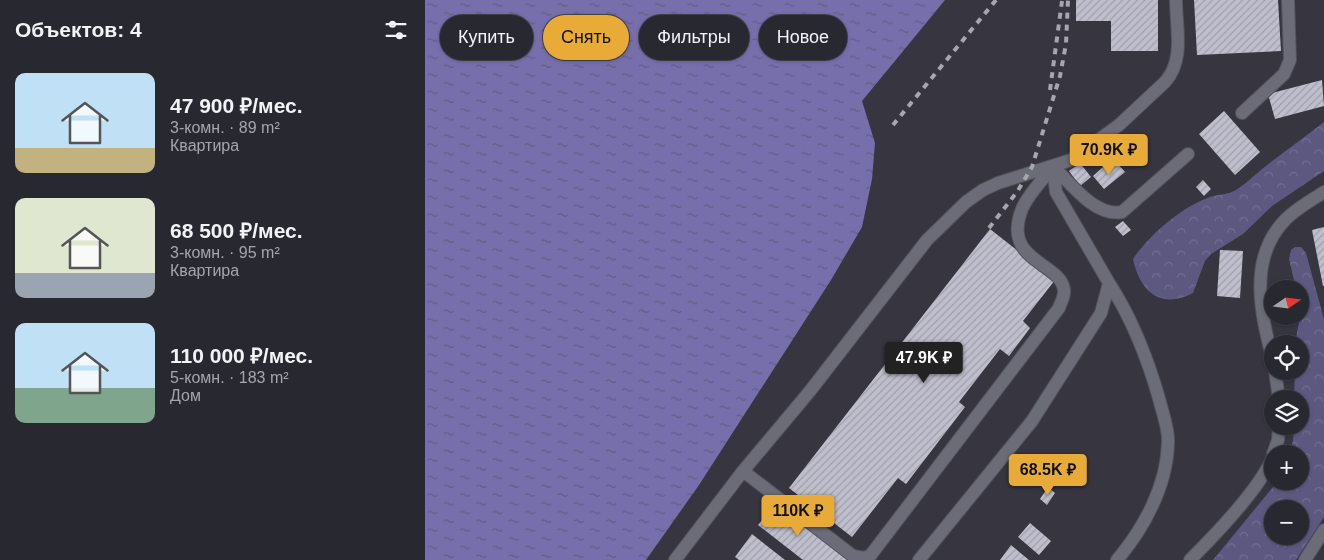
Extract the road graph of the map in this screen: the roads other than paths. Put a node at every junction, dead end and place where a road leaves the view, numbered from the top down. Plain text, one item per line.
1 (1176, 0) edge
2 (1288, 0) edge
3 (1242, 113) dead end
4 (1188, 154) dead end
5 (1053, 166) junction
6 (1324, 192) edge
7 (1109, 282) junction
8 (1267, 335) edge
9 (743, 471) junction
10 (1264, 473) edge
11 (1324, 530) edge
12 (675, 560) edge
13 (919, 560) edge
14 (1117, 560) edge
15 (1189, 560) edge
16 (1305, 560) edge

1 - 5 street
2 - 3 street
4 - 5 street
5 - 7 street
5 - 9 street
5 - 9 street
6 - 8 street
7 - 13 street
7 - 14 street
9 - 12 street
10 - 15 street
11 - 16 street

